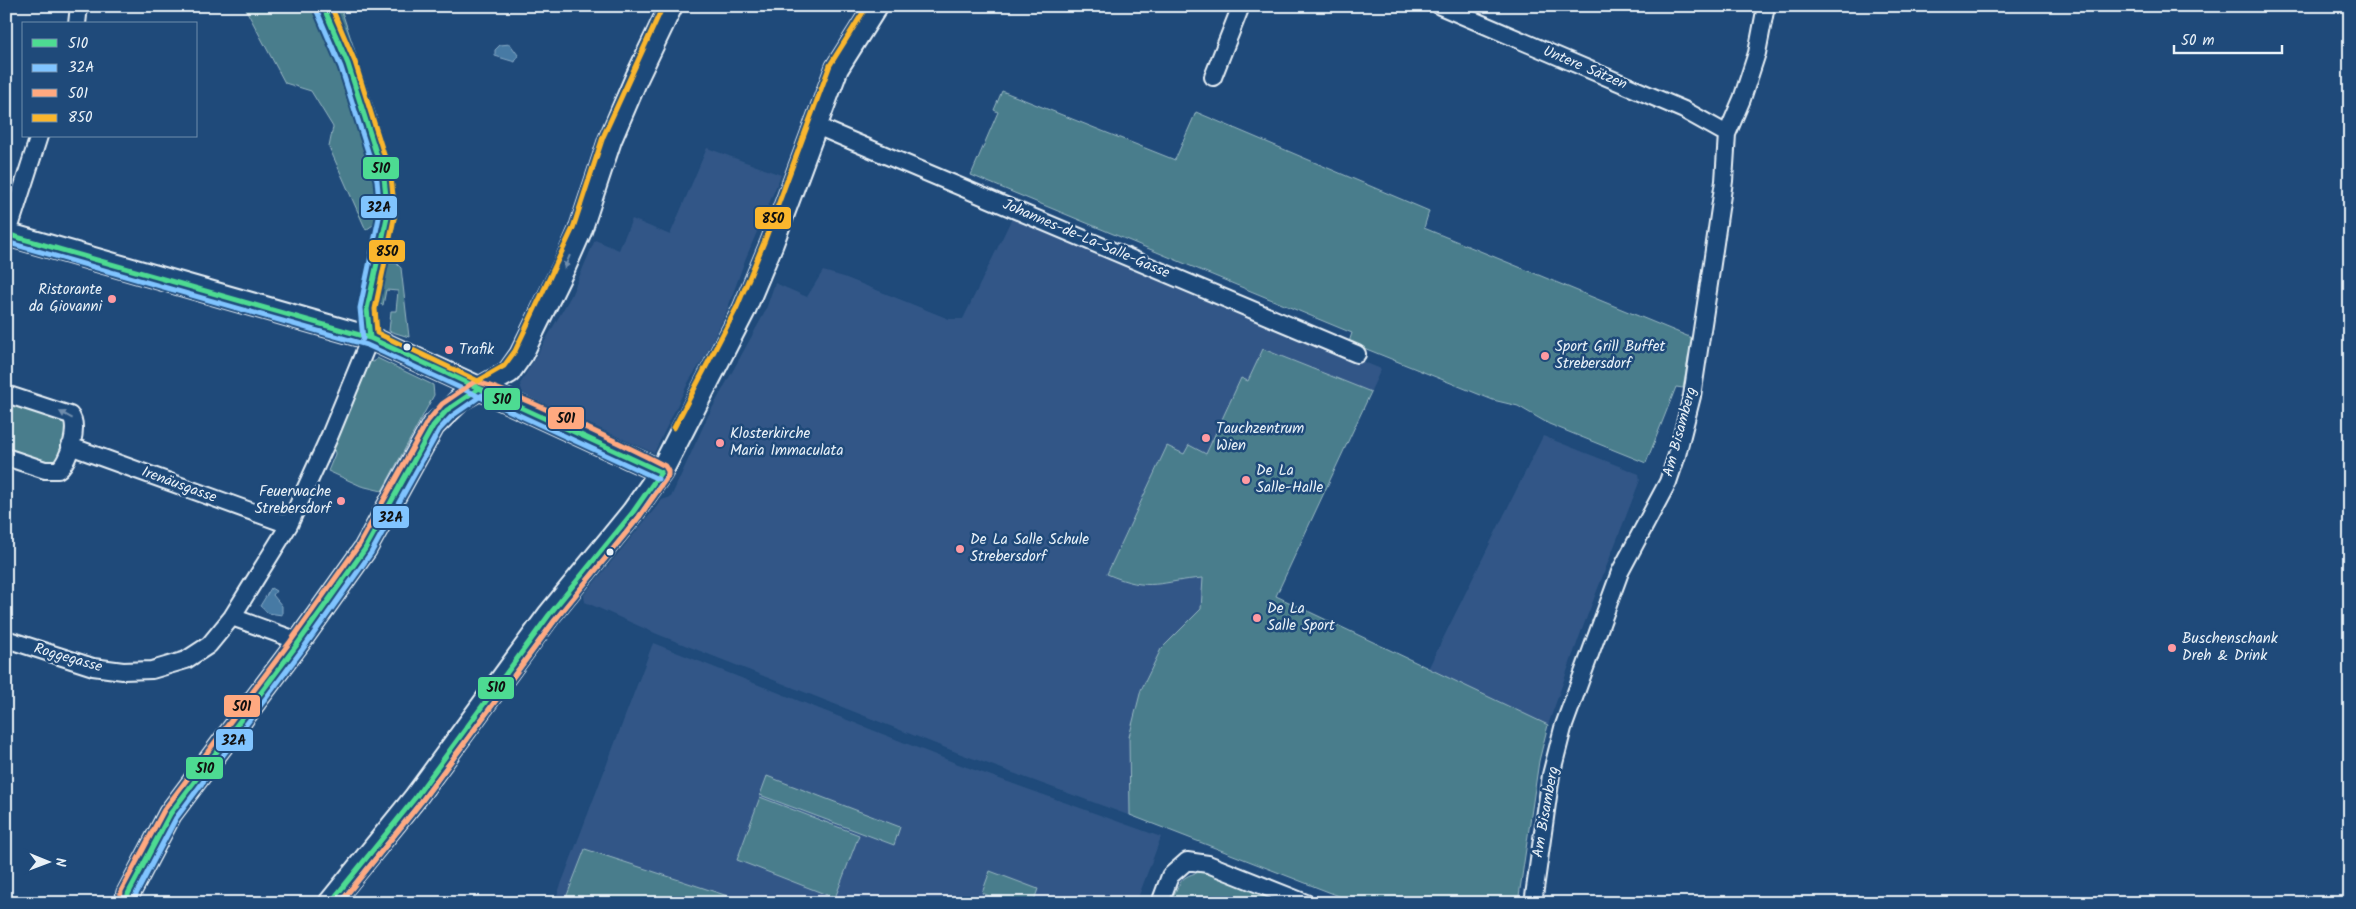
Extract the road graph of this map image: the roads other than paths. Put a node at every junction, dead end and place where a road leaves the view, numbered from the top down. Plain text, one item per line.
1 (79, 6) edge
2 (323, 6) edge
3 (671, 6) edge
4 (876, 6) edge
5 (1241, 6) edge
6 (1440, 6) edge
7 (1766, 6) edge
8 (77, 22) edge
9 (1213, 77) dead end
10 (814, 125) junction
11 (1727, 134) junction
12 (38, 138) edge
13 (7, 236) edge
14 (370, 338) junction
15 (1357, 354) dead end
16 (478, 389) junction
17 (6, 394) edge
18 (70, 446) junction
19 (6, 457) edge
20 (661, 472) junction
21 (289, 525) junction
22 (232, 617) junction
23 (6, 639) edge
24 (296, 646) junction
25 (127, 903) edge
26 (330, 903) edge
27 (1160, 903) edge
28 (1306, 903) edge
29 (1533, 903) edge

1 - 8 street
2 - 14 street
3 -> 16 main road
4 - 10 main road
5 - 9 street
6 - 11 street, Untere Sätzen
7 - 11 street, Am Bisamberg
10 - 15 street, Johannes-de-La-Salle-Gasse
10 - 20 main road
11 - 29 street, Am Bisamberg
12 - 13 street
13 - 14 main road
14 - 16 main road
14 - 21 street, Roggegasse
16 - 20 main road
16 - 24 main road
18 -> 17 street
18 - 19 street
18 - 21 street, Irenäusgasse
20 - 26 main road
21 - 22 street, Roggegasse
22 - 23 street, Roggegasse
22 - 24 street
24 - 25 main road
27 - 28 street

